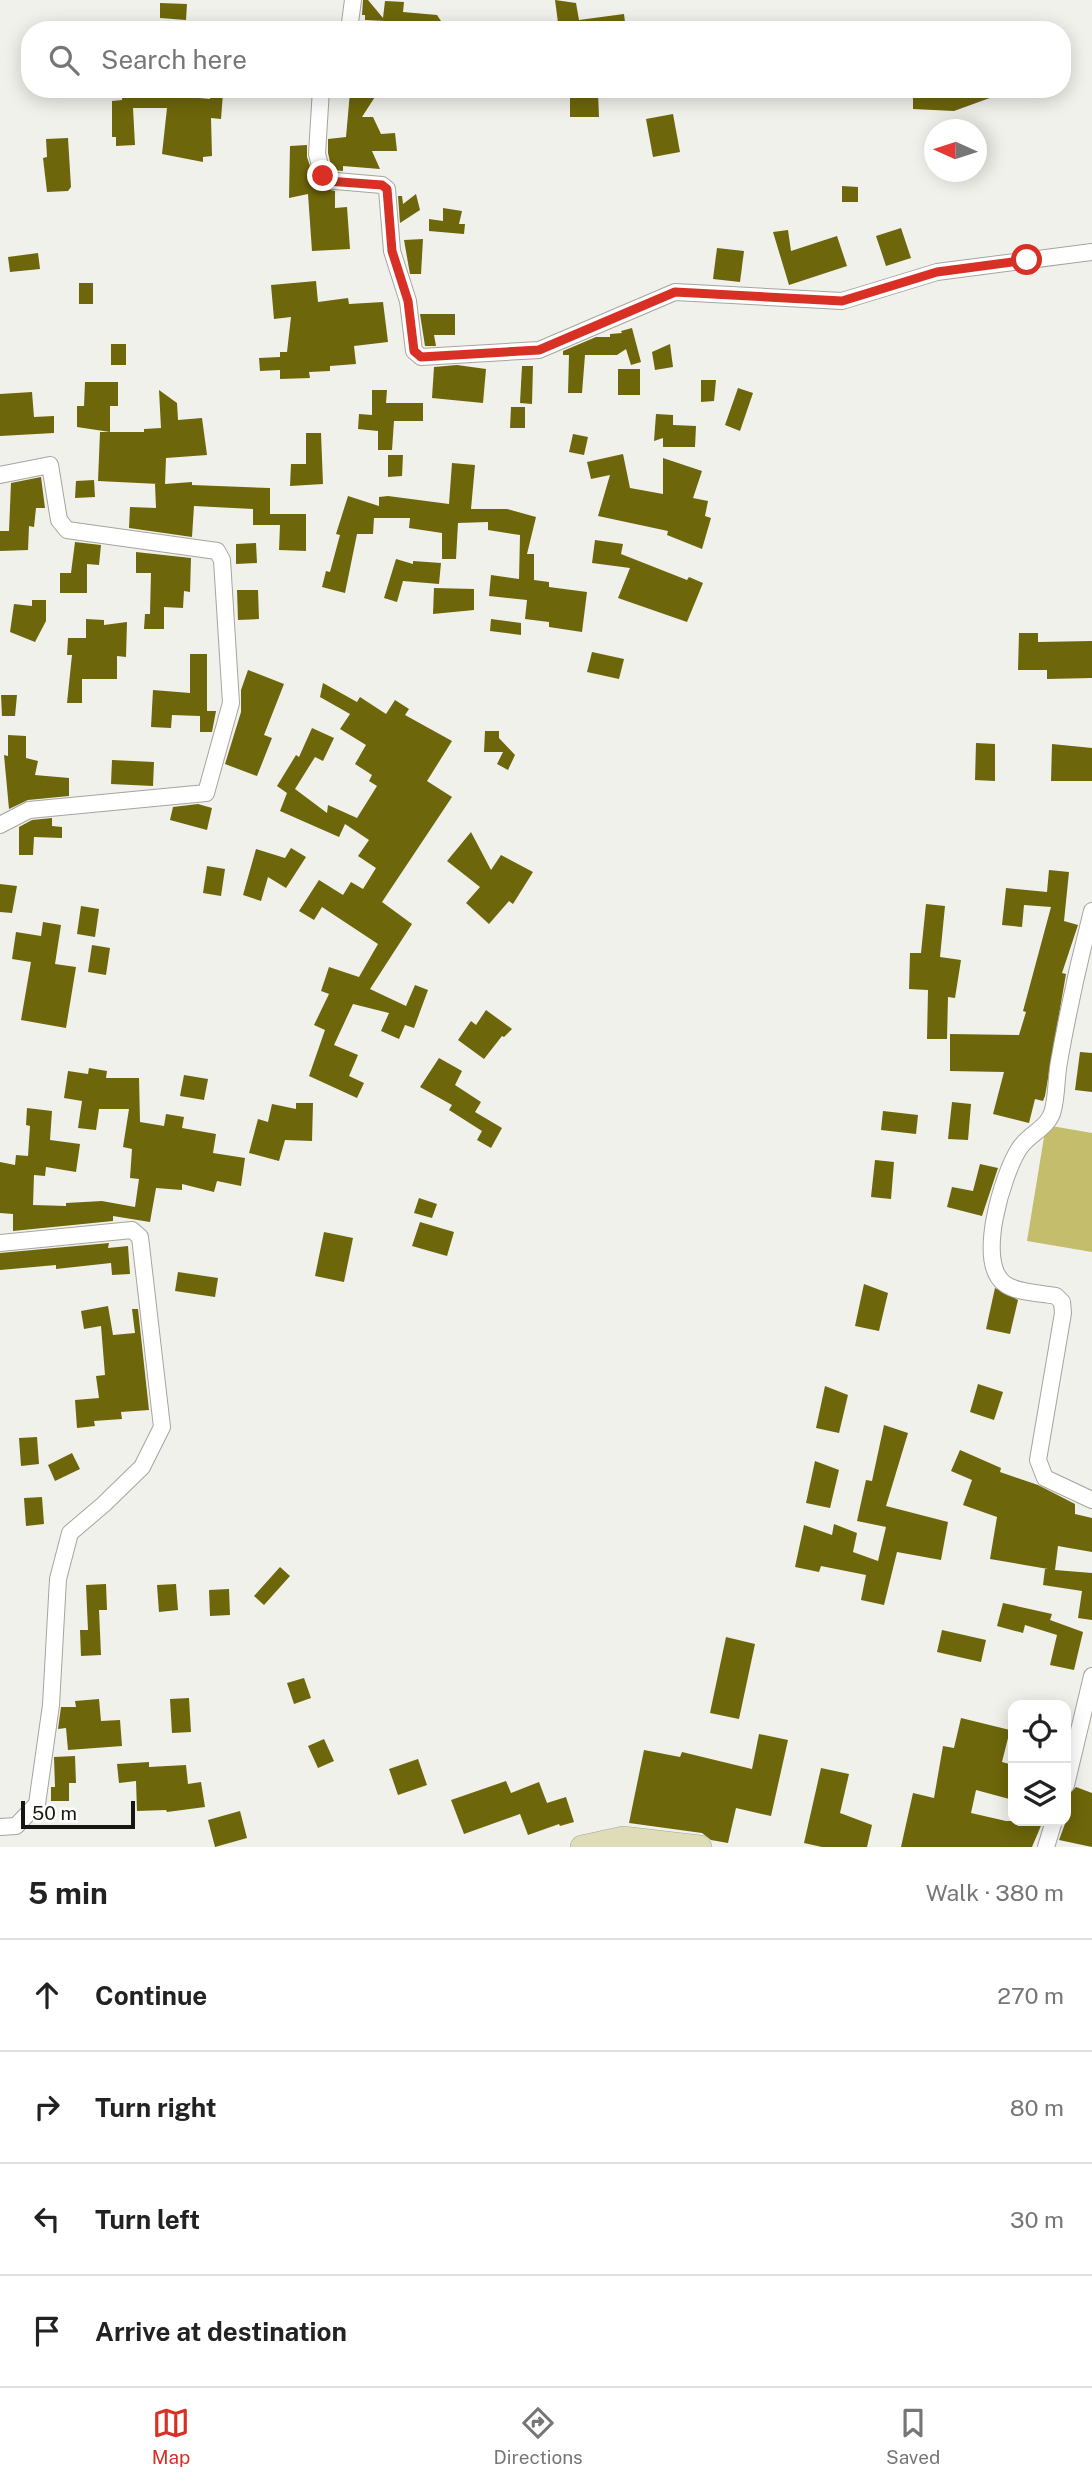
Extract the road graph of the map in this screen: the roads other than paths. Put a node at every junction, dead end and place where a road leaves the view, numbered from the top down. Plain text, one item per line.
1 (353, 0) edge
2 (350, 21) edge
3 (320, 98) edge
4 (1092, 252) edge
5 (0, 475) edge
6 (0, 825) edge
7 (1092, 911) edge
8 (0, 1242) edge
9 (1092, 1500) edge
10 (1092, 1676) edge
11 (1071, 1764) edge
12 (1053, 1826) edge
13 (0, 1827) edge
14 (582, 1847) edge
15 (700, 1847) edge
16 (1046, 1847) edge

1 - 2 street
3 - 4 street
5 - 6 street
7 - 9 street
8 - 13 street
10 - 11 street
12 - 16 street
14 - 15 main road

